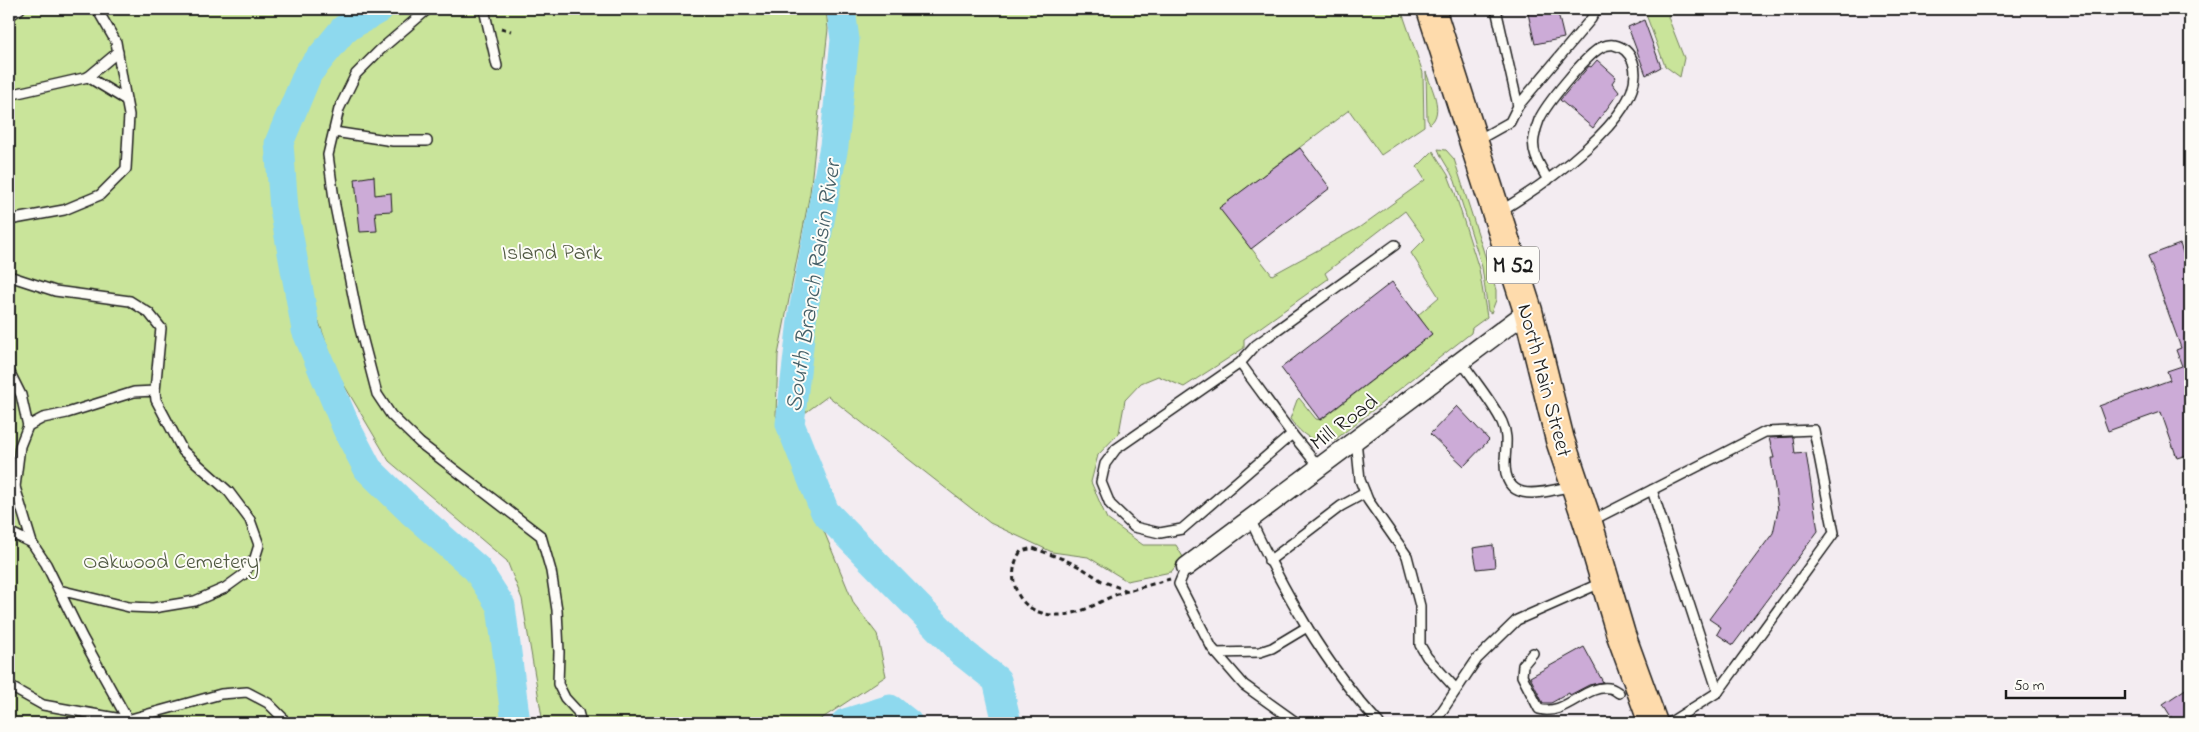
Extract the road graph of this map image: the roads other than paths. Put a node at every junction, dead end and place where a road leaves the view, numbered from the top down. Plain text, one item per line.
1 (20, 9) edge
2 (97, 9) edge
3 (428, 9) edge
4 (484, 9) edge
5 (1431, 9) edge
6 (1496, 9) edge
7 (1596, 9) edge
8 (9, 16) edge
9 (118, 52) junction
10 (496, 66) dead end
11 (88, 77) junction
12 (9, 95) edge
13 (126, 100) junction
14 (1518, 106) junction
15 (334, 132) junction
16 (427, 140) dead end
17 (1474, 142) junction
18 (1548, 180) junction
19 (1497, 213) junction
20 (9, 220) edge
21 (1395, 245) dead end
22 (9, 276) edge
23 (1528, 311) junction
24 (1461, 361) junction
25 (1240, 362) junction
26 (9, 371) edge
27 (155, 391) junction
28 (28, 426) junction
29 (1292, 434) junction
30 (1356, 440) junction
31 (1320, 467) junction
32 (1576, 485) junction
33 (15, 487) junction
34 (1652, 490) junction
35 (1365, 493) junction
36 (9, 504) edge
37 (1250, 519) junction
38 (1588, 523) junction
39 (9, 532) edge
40 (32, 543) junction
41 (1269, 561) junction
42 (1183, 573) joint
43 (1605, 582) junction
44 (60, 590) junction
45 (1307, 627) junction
46 (1216, 653) junction
47 (1533, 653) dead end
48 (9, 686) edge
49 (1456, 689) junction
50 (1718, 692) junction
51 (1619, 693) dead end
52 (128, 721) edge
53 (284, 723) edge
54 (581, 723) edge
55 (1296, 723) edge
56 (1379, 723) edge
57 (1434, 723) edge
58 (1653, 723) edge
59 (1669, 723) edge

1 - 8 lane
2 - 9 lane
3 - 15 lane
4 - 10 lane
5 - 17 main road, North Main Street / M 52
6 - 14 lane
7 - 14 lane
9 - 11 lane
9 - 13 lane
11 - 12 lane
11 - 13 lane
13 - 20 lane
14 - 17 lane
15 - 16 lane
15 - 54 lane
17 - 19 main road, North Main Street / M 52
18 - 18 lane
18 - 19 lane
19 - 23 main road, North Main Street / M 52
21 - 25 lane
22 - 27 lane
23 - 24 street, Mill Road
23 - 32 main road, North Main Street / M 52
24 - 30 street, Mill Road
24 - 32 lane
25 - 29 lane
25 - 29 lane
26 - 28 lane
27 - 28 lane
27 - 44 lane
28 - 33 lane
29 - 31 lane
30 - 31 street, Mill Road
30 - 35 lane
31 - 37 street, Mill Road
32 - 38 main road, North Main Street / M 52
33 - 36 lane
33 - 40 lane
34 - 38 lane
34 - 50 lane
34 - 50 lane
35 - 41 lane
35 - 49 lane
37 - 41 lane
37 - 42 street, Mill Road
38 - 43 main road, North Main Street
39 - 40 lane
40 - 44 lane
41 - 45 lane
42 - 46 lane
43 - 49 lane
43 - 58 main road, North Main Street
44 - 52 lane
45 - 46 lane
45 - 56 lane
46 - 55 lane
47 - 51 lane
48 - 52 lane
49 - 57 lane
50 - 59 lane
52 - 53 lane

